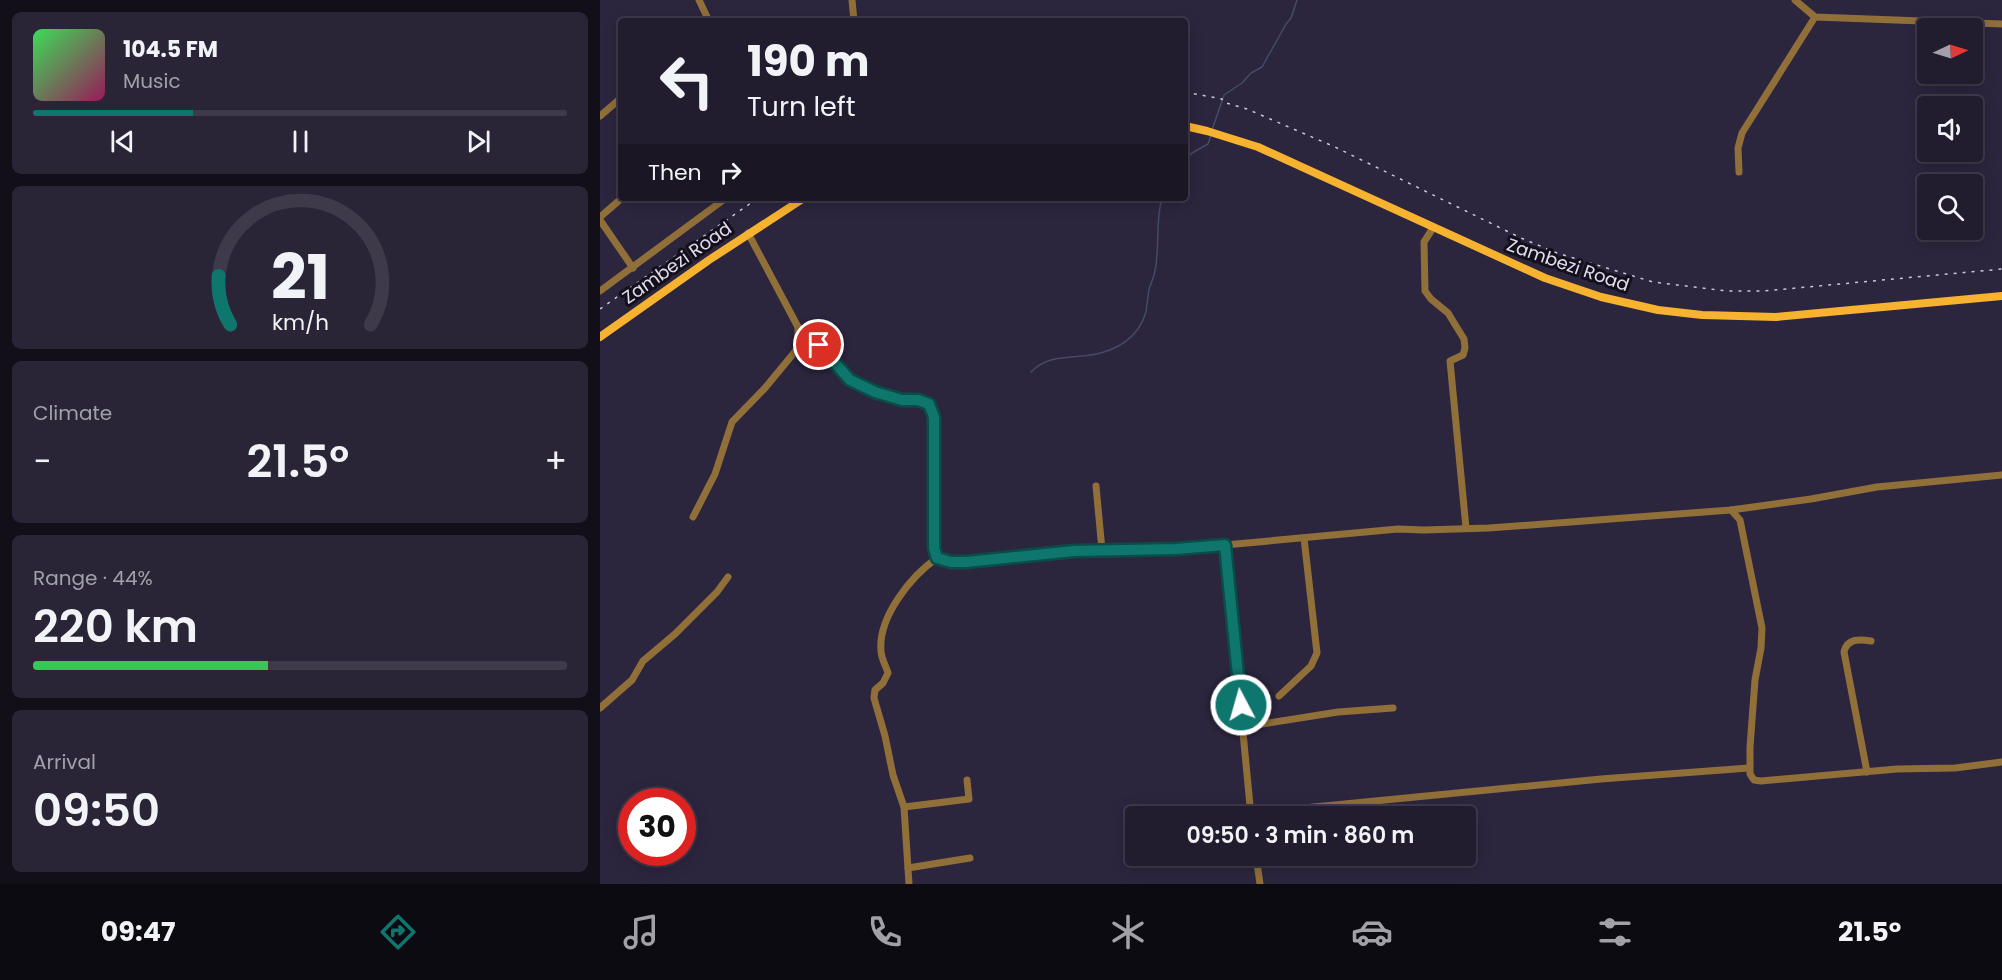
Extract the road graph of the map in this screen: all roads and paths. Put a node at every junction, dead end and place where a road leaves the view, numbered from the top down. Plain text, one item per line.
1 (699, 0) edge
2 (852, 0) edge
3 (1796, 0) edge
4 (1815, 17) junction
5 (708, 18) edge
6 (854, 18) edge
7 (2002, 24) edge
8 (618, 101) edge
9 (600, 116) edge
10 (1188, 127) edge
11 (1739, 172) dead end
12 (619, 201) edge
13 (722, 201) edge
14 (799, 201) edge
15 (600, 218) edge
16 (1433, 228) junction
17 (748, 233) junction
18 (633, 268) junction
19 (600, 291) edge
20 (2002, 296) edge
21 (798, 327) junction
22 (600, 338) edge
23 (2002, 475) edge
24 (1096, 486) dead end
25 (1731, 510) junction
26 (693, 517) dead end
27 (1466, 528) junction
28 (1304, 538) junction
29 (1225, 545) junction
30 (1102, 550) junction
31 (937, 558) junction
32 (728, 577) dead end
33 (1871, 641) dead end
34 (1279, 696) dead end
35 (600, 708) edge
36 (1393, 708) dead end
37 (1243, 727) junction
38 (2002, 762) edge
39 (1749, 768) junction
40 (1867, 772) junction
41 (968, 780) dead end
42 (1250, 806) edge
43 (1338, 806) edge
44 (904, 807) junction
45 (970, 858) dead end
46 (1258, 866) edge
47 (908, 868) junction
48 (909, 884) edge
49 (1260, 884) edge

1 - 5 street
2 - 6 street
3 - 4 street
4 - 7 street
4 - 11 street
8 - 9 street
10 - 16 main road, Zambezi Road
12 - 15 street
13 - 18 street
14 - 17 main road, Zambezi Road
15 - 18 street
16 - 20 main road, Zambezi Road
16 - 27 street
17 - 21 street
17 - 22 main road, Zambezi Road
18 - 19 street
21 - 26 street
21 - 31 street
23 - 25 street
24 - 30 street
25 - 27 street
25 - 39 street
27 - 28 street
28 - 29 street
28 - 34 street
29 - 30 street
29 - 37 street
30 - 31 street
31 - 44 street
32 - 35 street
33 - 40 street
36 - 37 street
37 - 42 street
38 - 40 street
39 - 40 street
39 - 43 street
41 - 44 street
44 - 47 street
45 - 47 street
46 - 49 street
47 - 48 street

